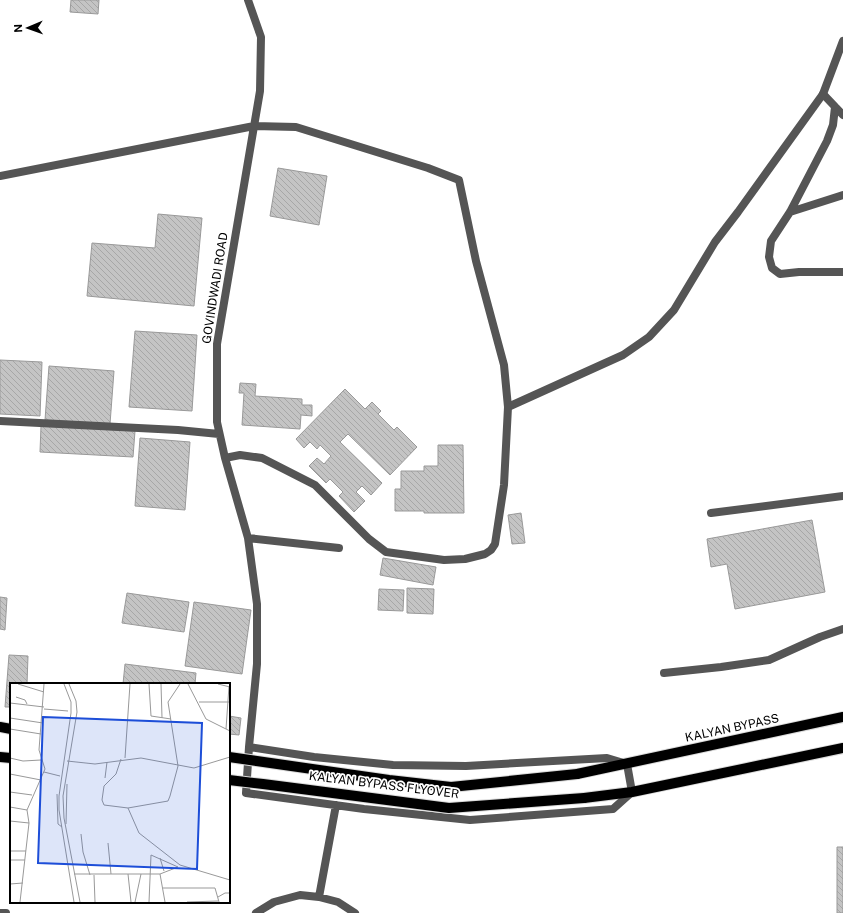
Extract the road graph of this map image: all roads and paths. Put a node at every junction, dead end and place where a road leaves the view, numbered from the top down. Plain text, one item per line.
1 (248, 0) edge
2 (843, 41) edge
3 (823, 94) junction
4 (835, 107) junction
5 (843, 115) edge
6 (254, 126) junction
7 (0, 176) edge
8 (843, 195) edge
9 (790, 212) junction
10 (843, 272) edge
11 (508, 407) junction
12 (0, 421) edge
13 (220, 434) junction
14 (225, 458) junction
15 (843, 496) edge
16 (711, 514) dead end
17 (248, 538) junction
18 (339, 548) dead end
19 (843, 629) edge
20 (664, 673) dead end
21 (843, 717) edge
22 (0, 727) edge
23 (10, 728) edge
24 (249, 747) junction
25 (843, 748) edge
26 (0, 757) edge
27 (10, 758) edge
28 (230, 758) edge
29 (627, 764) junction
30 (230, 780) edge
31 (632, 792) junction
32 (336, 805) junction
33 (318, 897) junction
34 (0, 913) edge
35 (6, 913) edge
36 (256, 913) edge
37 (355, 913) edge

1 - 6 street, GOVINDWADI ROAD
2 - 3 street
3 - 4 street
3 - 11 street
4 - 5 street
4 - 9 street
6 - 7 street
6 - 11 street
6 - 13 street, GOVINDWADI ROAD
8 - 9 street
9 - 10 street
11 - 14 street
12 - 13 street
13 - 14 street, GOVINDWADI ROAD
14 - 17 street, GOVINDWADI ROAD
15 - 16 street
17 - 18 street
17 - 24 street, GOVINDWADI ROAD
19 - 20 street
21 - 29 main road, KALYAN BYPASS
22 - 23 main road
24 - 29 street
24 - 32 street, GOVINDWADI ROAD
25 - 31 main road
26 - 27 main road
28 - 29 main road, KALYAN BYPASS FLYOVER, bridge
29 - 31 street
30 - 31 main road, KALYAN BYPASS FLYOVER, bridge
31 - 32 street
32 - 33 street
33 - 36 street
33 - 37 street
34 - 35 street

